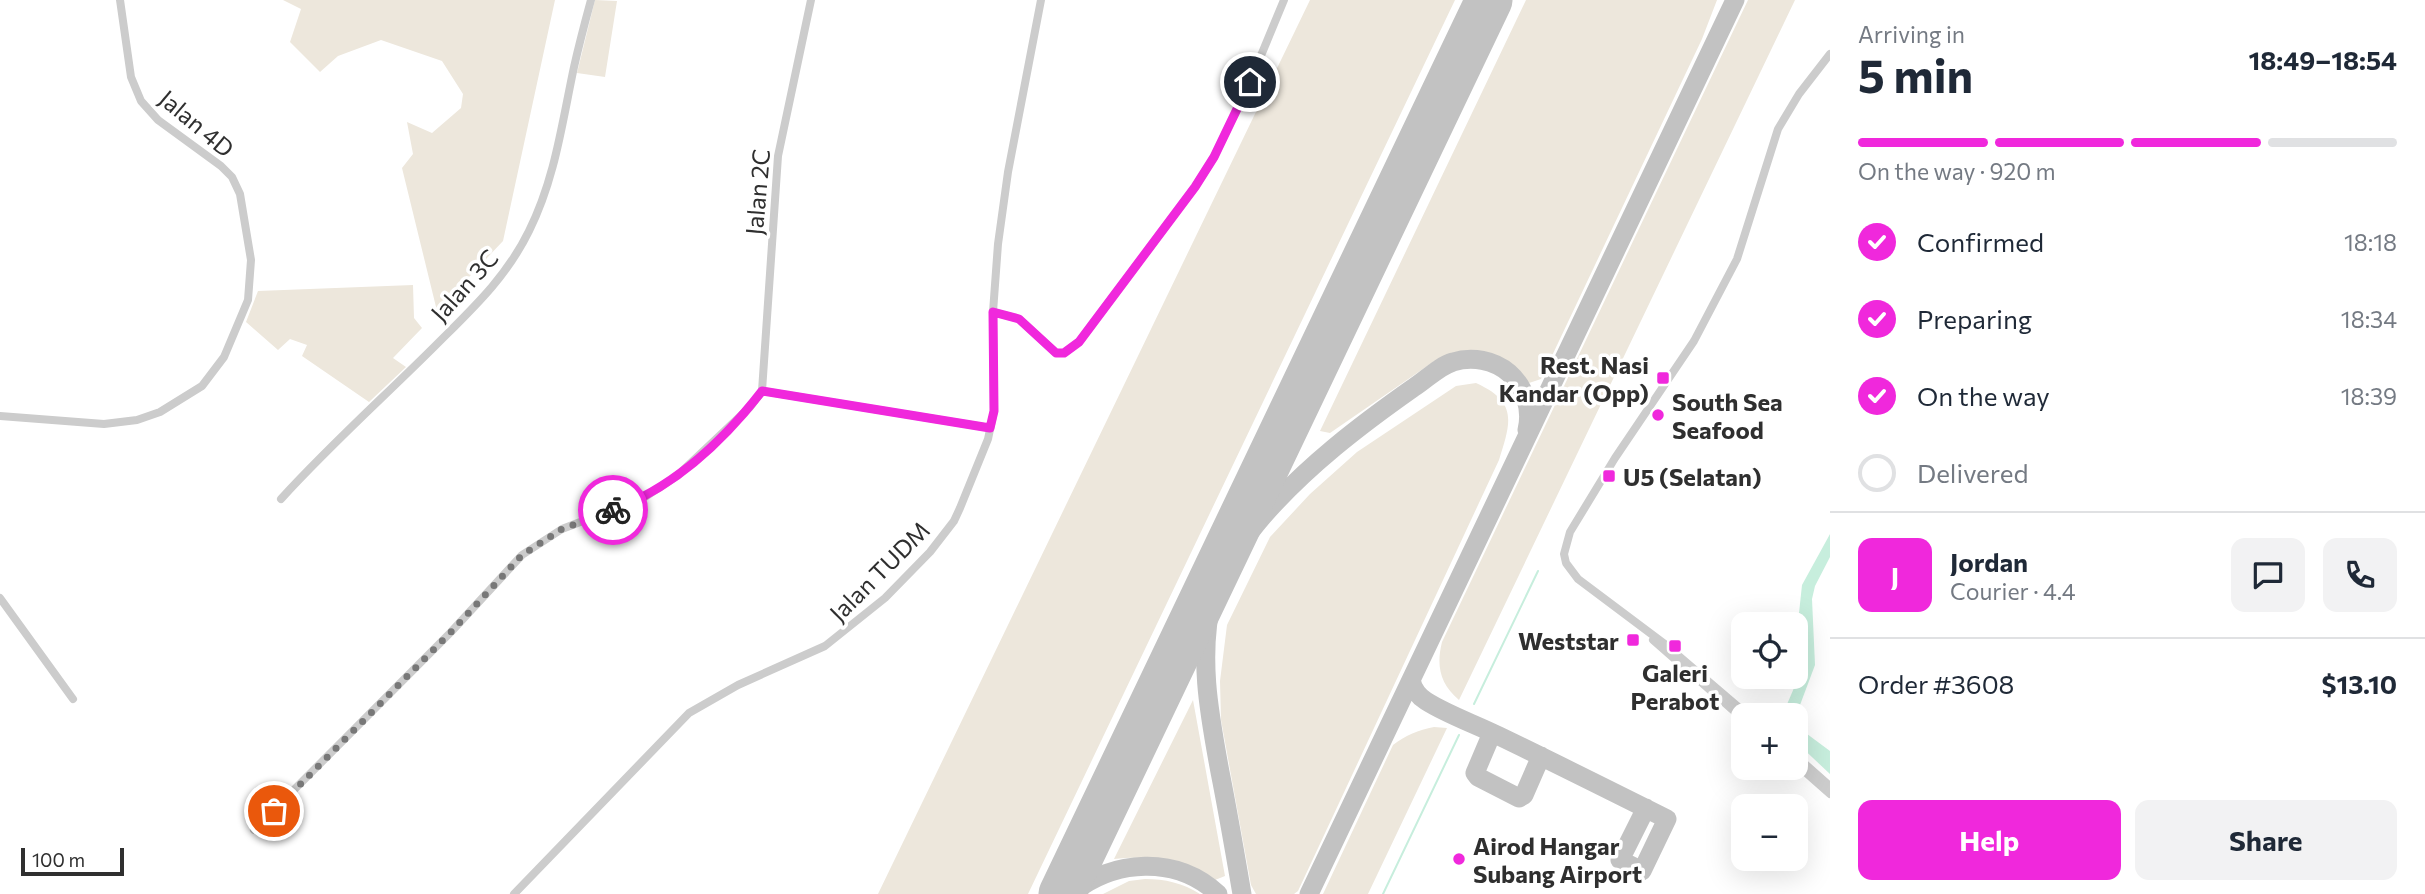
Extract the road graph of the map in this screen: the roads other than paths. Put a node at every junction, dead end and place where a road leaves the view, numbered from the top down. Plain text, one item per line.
1 (120, 0) edge
2 (591, 0) edge
3 (811, 0) edge
4 (1041, 0) edge
5 (1284, 0) edge
6 (1830, 54) edge
7 (993, 312) junction
8 (762, 391) junction
9 (0, 416) edge
10 (990, 428) junction
11 (281, 499) dead end
12 (0, 598) edge
13 (1644, 630) junction
14 (74, 699) dead end
15 (1734, 703) edge
16 (1731, 709) edge
17 (1808, 767) edge
18 (1808, 775) edge
19 (1830, 786) edge
20 (1830, 794) edge
21 (254, 830) dead end
22 (514, 894) edge

1 - 9 street, Jalan 4D
2 - 11 street, Jalan 3C
3 - 8 street, Jalan 2C
4 - 7 street, Jalan TUDM
5 - 7 street
6 - 13 street
7 - 10 street, Jalan TUDM
8 - 10 street
8 - 21 street
10 - 22 street, Jalan TUDM
12 - 14 street
13 - 15 street
13 - 16 street
17 - 19 street
18 - 20 street

